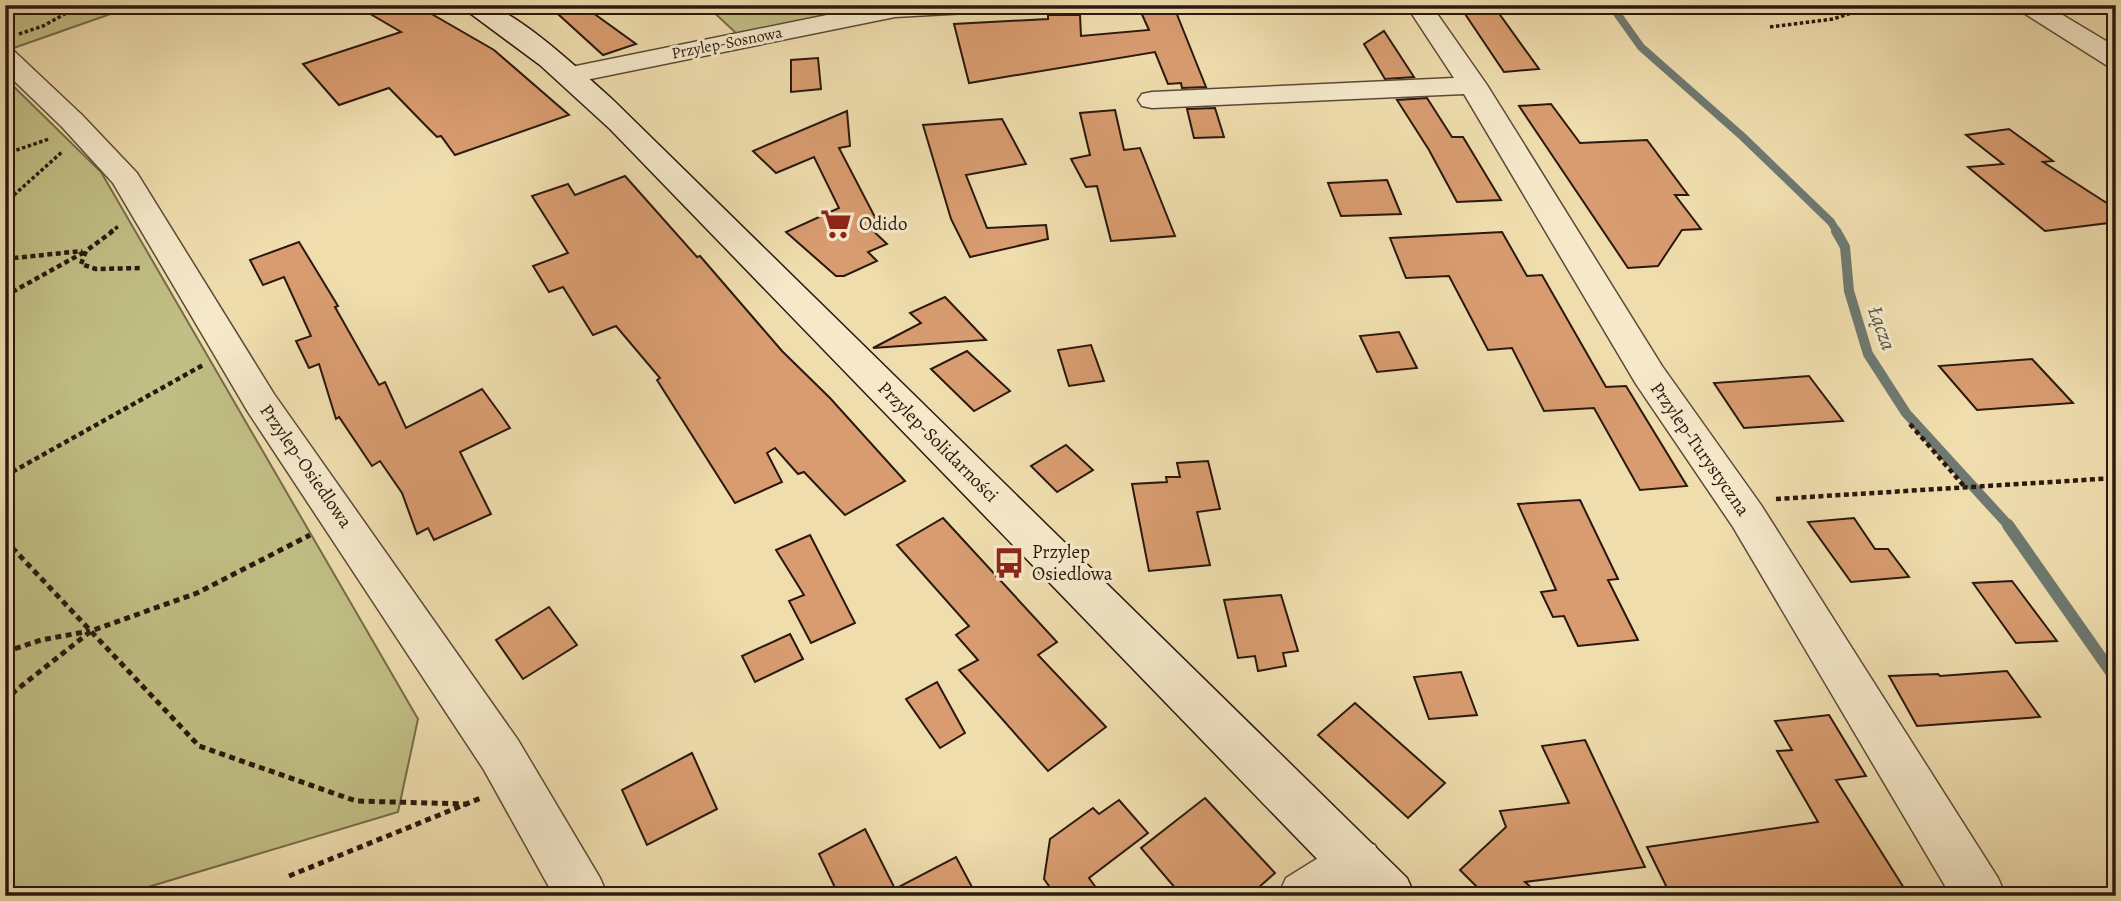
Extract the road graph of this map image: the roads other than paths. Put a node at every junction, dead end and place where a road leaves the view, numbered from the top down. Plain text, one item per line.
1 (471, 5) edge
2 (967, 5) edge
3 (1418, 5) edge
4 (2028, 5) edge
5 (787, 18) edge
6 (12, 46) edge
7 (2116, 59) edge
8 (571, 75) junction
9 (1473, 85) junction
10 (1152, 100) dead end
11 (1373, 880) edge
12 (582, 896) edge
13 (1304, 896) edge
14 (1980, 896) edge

1 - 8 street, Przylep-Solidarności
2 - 5 street, Przylep-Sosnowa
3 - 9 street, Przylep-Turystyczna
4 - 7 street
5 - 8 street, Przylep-Sosnowa
6 - 12 street, Przylep-Osiedlowa
8 - 11 street, Przylep-Solidarności
9 - 10 street
9 - 14 street, Przylep-Turystyczna
11 - 13 street

